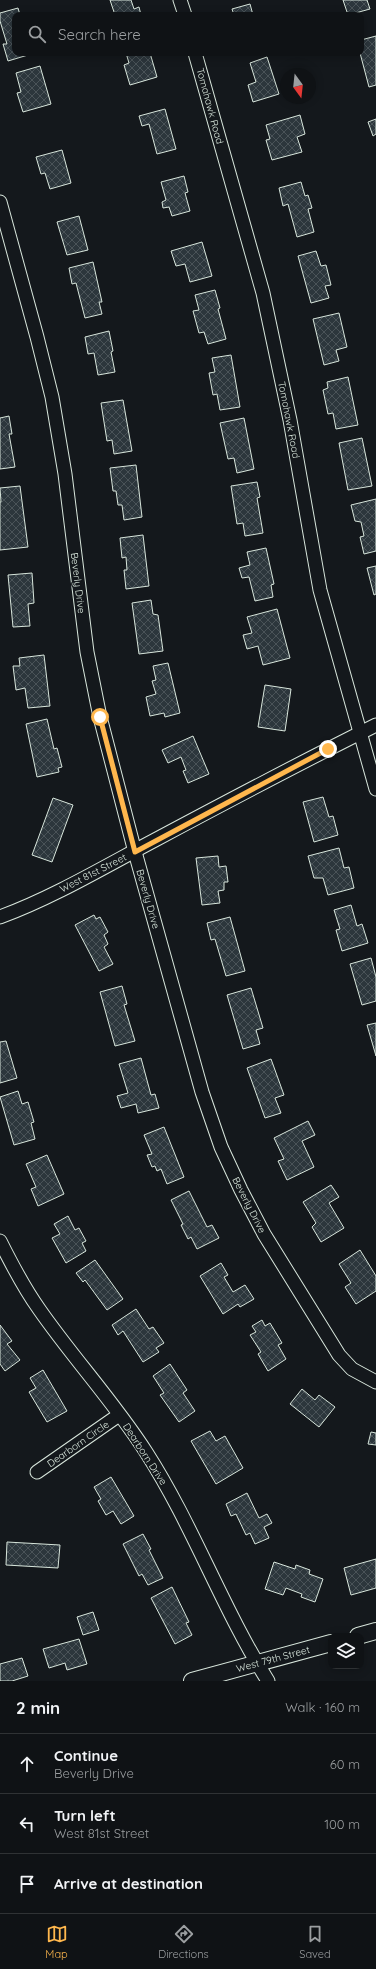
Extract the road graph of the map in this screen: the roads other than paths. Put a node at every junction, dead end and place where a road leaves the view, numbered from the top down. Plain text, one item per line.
1 (180, 0) edge
2 (183, 12) edge
3 (196, 56) edge
4 (0, 202) edge
5 (376, 725) edge
6 (360, 733) junction
7 (376, 789) edge
8 (135, 852) junction
9 (0, 917) edge
10 (0, 1241) edge
11 (376, 1382) edge
12 (119, 1415) junction
13 (37, 1472) dead end
14 (376, 1631) edge
15 (364, 1634) edge
16 (328, 1644) edge
17 (257, 1664) junction
18 (192, 1681) edge
19 (268, 1681) edge

1 - 2 street
3 - 6 street, Tomahawk Road
4 - 8 street, Beverly Drive
5 - 6 street, West 81st Street
6 - 7 street, Tomahawk Road
6 - 8 street, West 81st Street
8 - 9 street, West 81st Street
8 - 11 street, Beverly Drive
10 - 12 street, Dearborn Drive
12 - 13 street, Dearborn Circle
12 - 17 street, Dearborn Drive
14 - 15 street
16 - 17 street, West 79th Street
17 - 18 street, West 79th Street
17 - 19 street, Dearborn Drive

